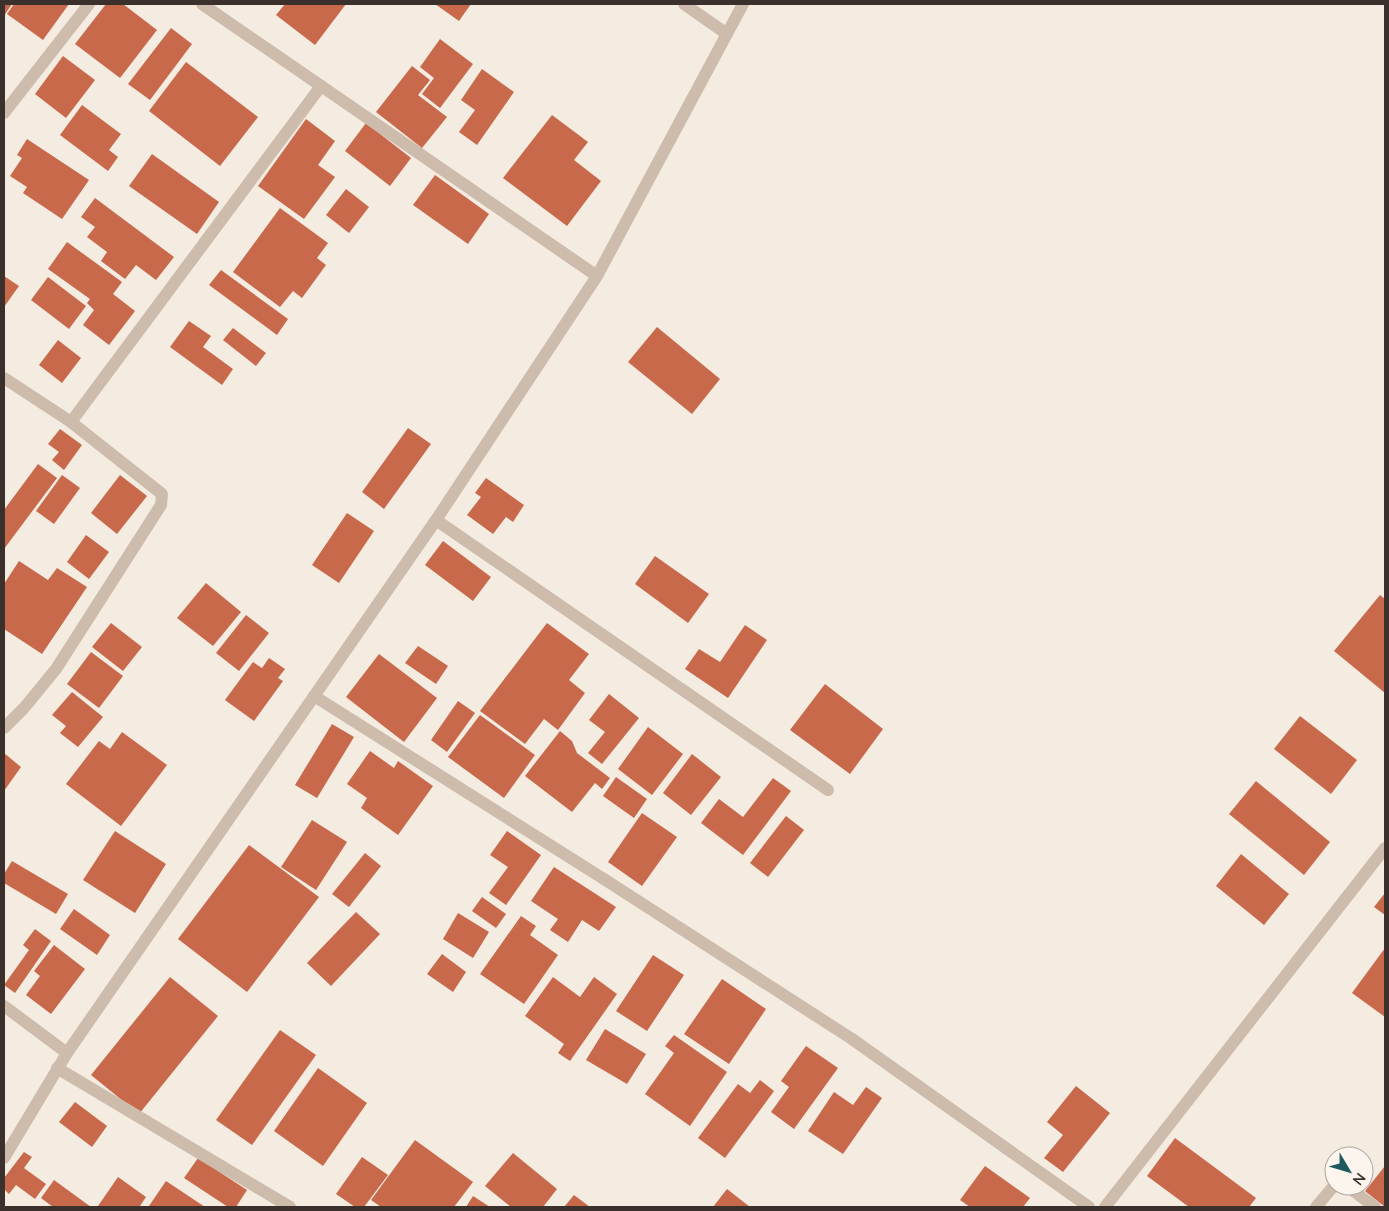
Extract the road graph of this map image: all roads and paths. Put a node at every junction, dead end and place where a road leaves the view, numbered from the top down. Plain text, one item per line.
1 (89, 4) edge
2 (202, 4) edge
3 (684, 4) edge
4 (743, 4) edge
5 (727, 34) junction
6 (321, 86) junction
7 (4, 113) edge
8 (597, 276) junction
9 (4, 378) edge
10 (70, 422) junction
11 (436, 520) junction
12 (314, 696) junction
13 (4, 728) edge
14 (828, 790) dead end
15 (1385, 848) edge
16 (4, 1006) edge
17 (67, 1053) junction
18 (57, 1068) junction
19 (4, 1158) edge
20 (1325, 1196) edge
21 (1360, 1196) edge
22 (290, 1207) edge
23 (1089, 1207) edge
24 (1105, 1207) edge
25 (1316, 1207) edge
26 (1375, 1207) edge

1 - 7 street
2 - 6 street
3 - 5 street
4 - 5 street
5 - 8 street
6 - 8 street
6 - 10 street
8 - 11 street
9 - 10 street
10 - 13 street
11 - 12 street
11 - 14 street
12 - 17 street
12 - 23 street
15 - 24 street
16 - 17 street
17 - 18 street
18 - 19 street
18 - 22 street
20 - 25 street
21 - 26 street

